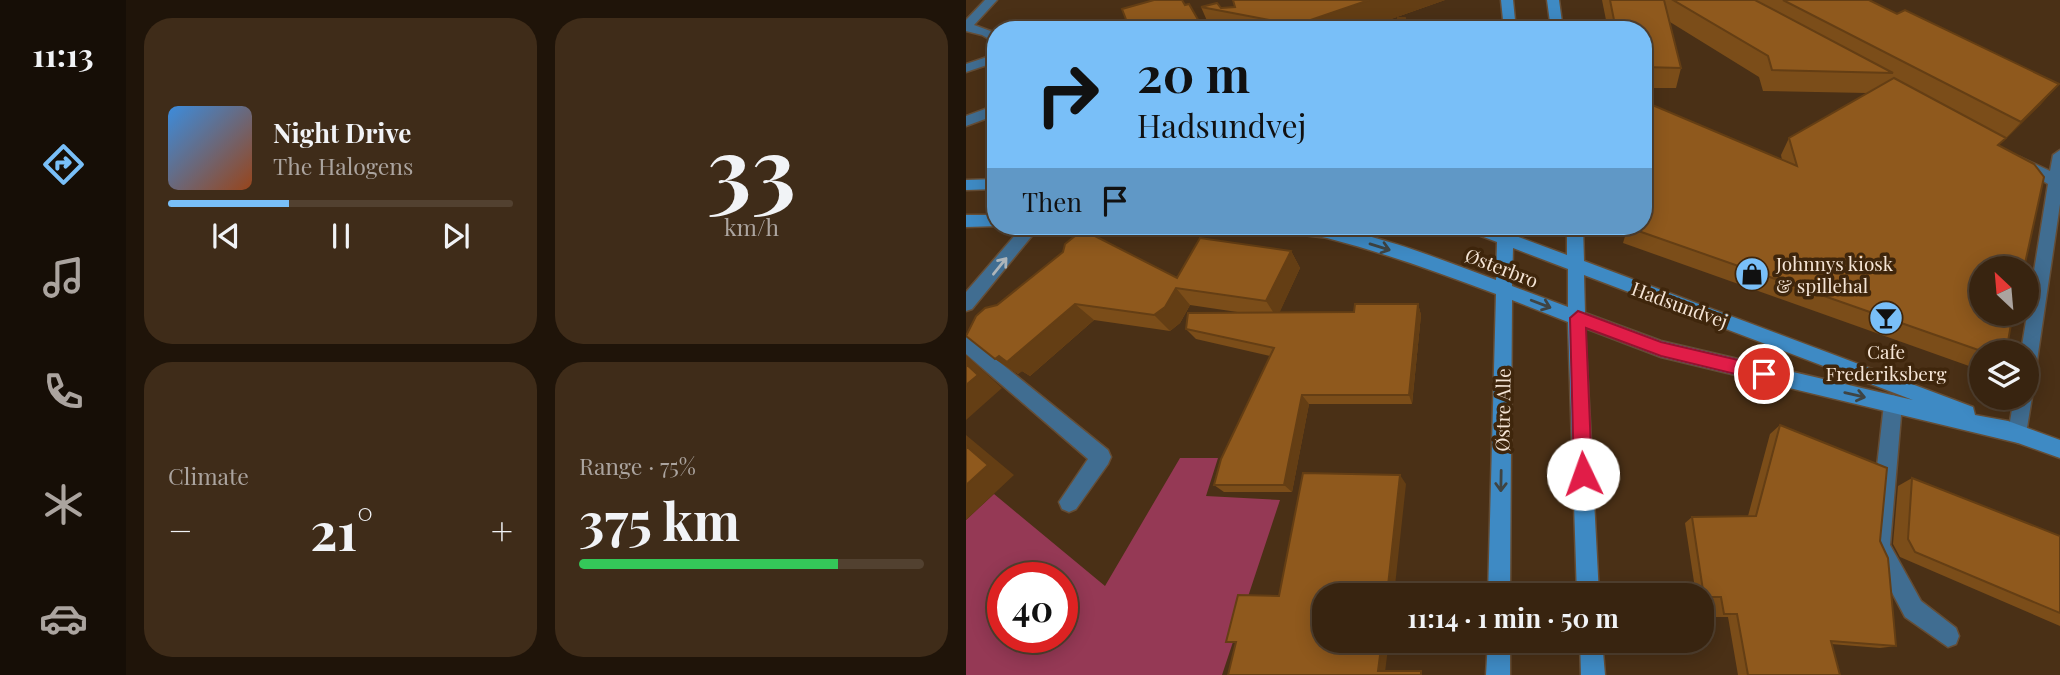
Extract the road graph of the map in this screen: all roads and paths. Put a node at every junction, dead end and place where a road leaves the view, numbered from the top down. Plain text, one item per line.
1 (991, 0) edge
2 (1507, 0) edge
3 (1553, 0) edge
4 (1509, 21) edge
5 (1556, 21) edge
6 (966, 27) edge
7 (987, 33) edge
8 (987, 61) edge
9 (966, 68) edge
10 (987, 113) edge
11 (966, 121) edge
12 (2002, 152) edge
13 (2060, 155) edge
14 (2054, 180) junction
15 (987, 184) edge
16 (966, 185) edge
17 (966, 221) edge
18 (987, 221) edge
19 (1024, 235) edge
20 (1330, 235) edge
21 (1505, 235) edge
22 (1512, 235) edge
23 (1575, 235) edge
24 (1577, 265) junction
25 (1504, 290) junction
26 (966, 304) edge
27 (1578, 318) junction
28 (2031, 340) edge
29 (966, 343) edge
30 (1893, 404) junction
31 (2021, 410) edge
32 (2018, 434) junction
33 (2060, 449) edge
34 (1069, 502) dead end
35 (1499, 583) edge
36 (1587, 583) edge
37 (1948, 636) dead end
38 (1499, 653) edge
39 (1592, 653) edge
40 (1498, 675) edge
41 (1593, 675) edge

1 - 6 street
2 - 4 street
3 - 5 street
6 - 7 street
8 - 9 street
10 - 11 street
12 - 14 street
13 - 14 street
14 - 28 street
15 - 16 street
17 - 18 street
26 -> 19 street
20 -> 25 street, Østerbro
21 - 25 street, Østre Alle
22 - 24 street, Østerbro
23 - 24 street
24 - 27 street
24 - 32 street, Hadsundvej
25 -> 27 street, Østerbro
25 -> 35 street, Østre Alle
27 -> 30 street, Hadsundvej
27 - 36 street
29 - 34 street
30 - 32 street, Hadsundvej
30 - 37 street
31 - 32 street
32 - 33 street, Hadsundvej
38 - 40 street
39 - 41 street

